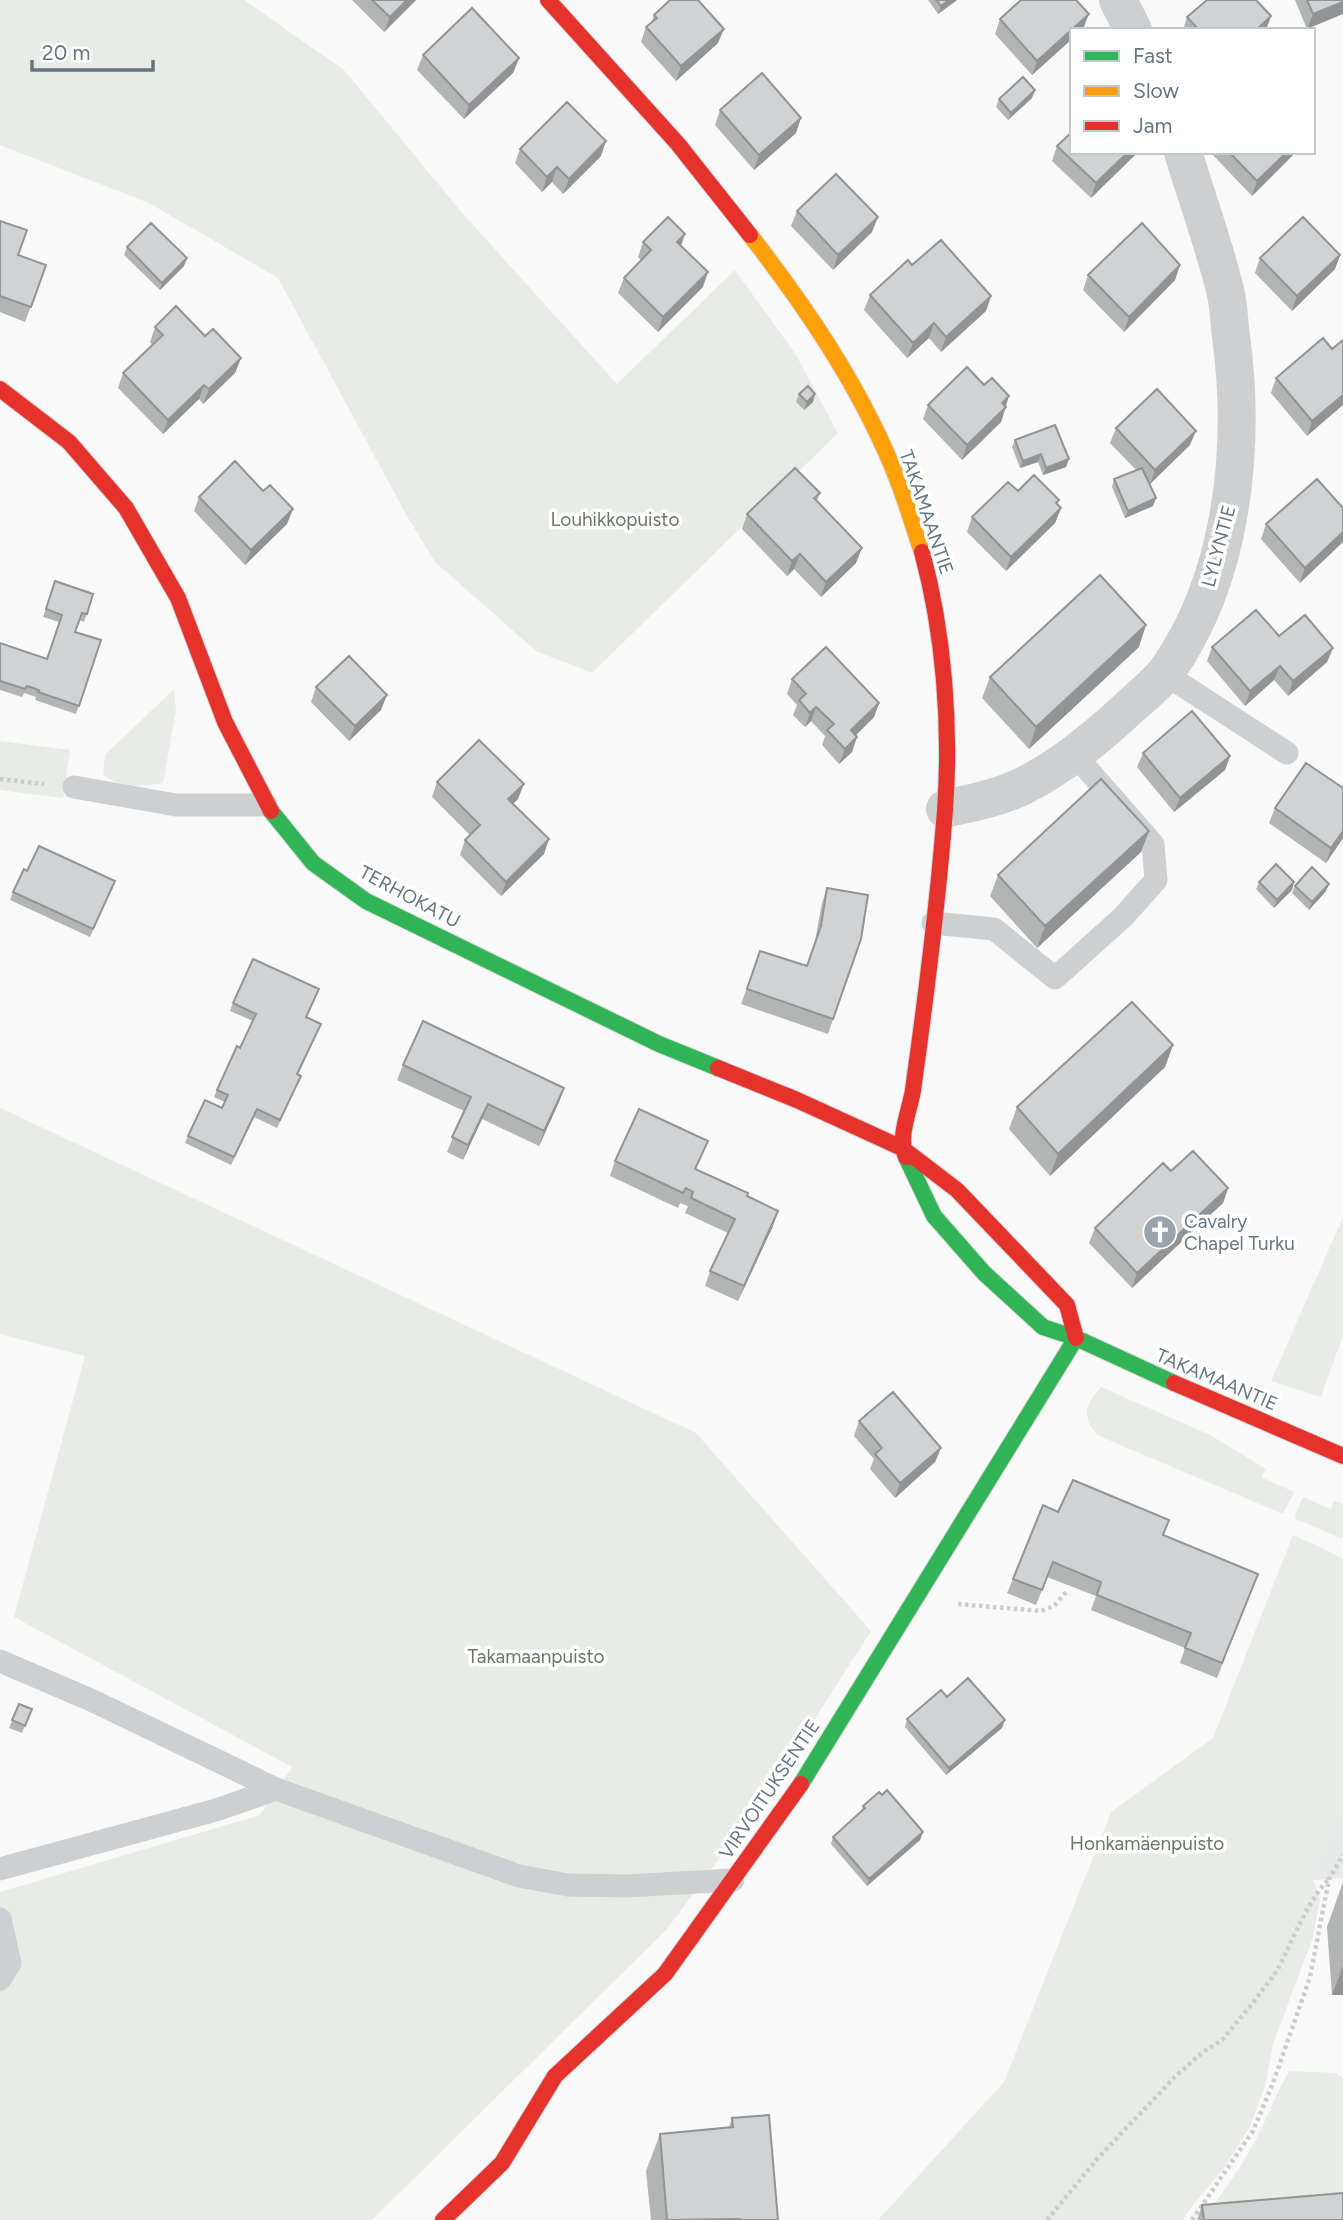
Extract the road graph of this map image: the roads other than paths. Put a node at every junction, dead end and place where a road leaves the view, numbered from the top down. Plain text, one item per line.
1 (548, 0) edge
2 (1118, 0) edge
3 (1132, 28) edge
4 (1184, 154) edge
5 (0, 389) edge
6 (1165, 674) junction
7 (1287, 753) dead end
8 (1074, 754) junction
9 (74, 787) road end
10 (266, 805) junction
11 (945, 809) junction
12 (933, 923) junction
13 (902, 1149) junction
14 (1076, 1338) junction
15 (1343, 1456) edge
16 (0, 1661) edge
17 (276, 1789) junction
18 (0, 1870) edge
19 (733, 1880) junction
20 (0, 1919) edge
21 (0, 1979) edge
22 (443, 2220) edge

1 - 11 street, TAKAMAANTIE
2 - 3 street
4 - 6 street, LYLYNTIE
5 - 10 street, TERHOKATU
6 - 7 lane
6 - 8 street, LYLYNTIE
8 - 11 street, LYLYNTIE
8 - 12 lane
9 - 10 lane
10 - 13 street, TERHOKATU
11 - 12 street, TAKAMAANTIE
12 - 13 street, TAKAMAANTIE
13 - 14 street
13 - 14 street, TAKAMAANTIE
14 - 15 street, TAKAMAANTIE
14 - 19 street, VIRVOITUKSENTIE
16 - 17 lane
17 - 18 lane
17 - 19 lane
19 - 22 street, VIRVOITUKSENTIE
20 - 21 lane

